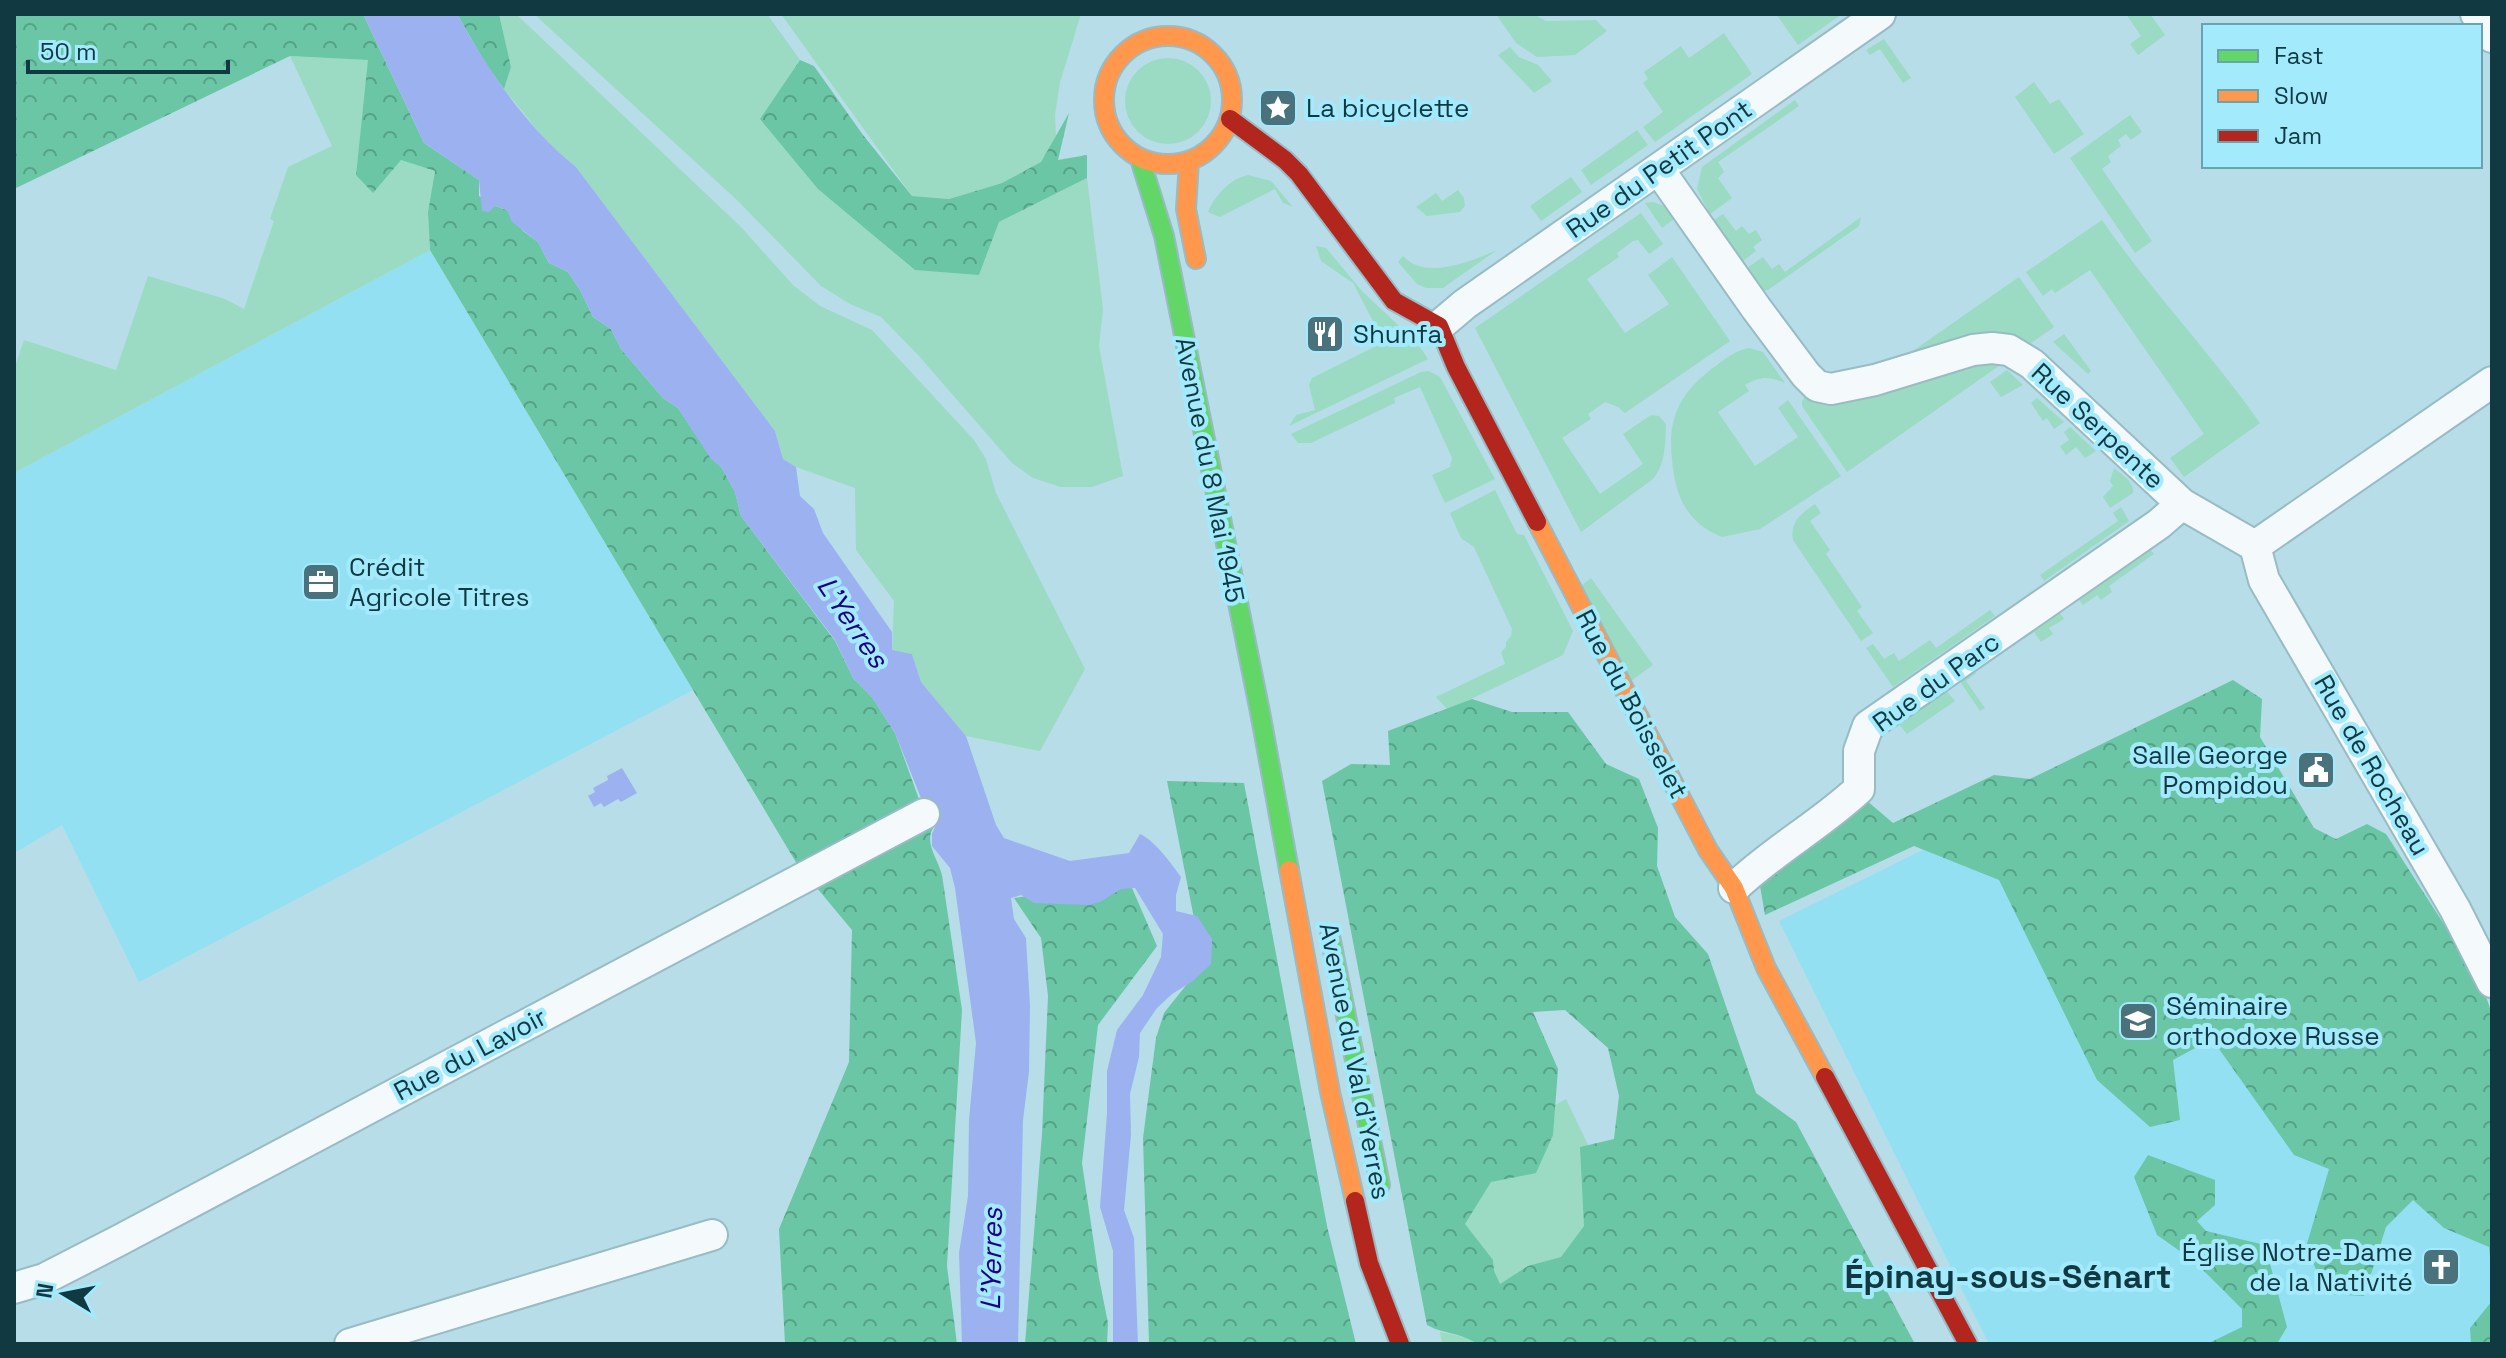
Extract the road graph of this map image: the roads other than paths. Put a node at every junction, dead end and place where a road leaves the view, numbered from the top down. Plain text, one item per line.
1 (1182, 14) edge
2 (1880, 14) edge
3 (2476, 14) edge
4 (1131, 28) dead end
5 (2492, 37) edge
6 (1202, 45) junction
7 (1124, 53) junction
8 (1230, 119) junction
9 (1140, 159) junction
10 (1189, 161) junction
11 (1659, 170) junction
12 (1198, 270) dead end
13 (1439, 326) junction
14 (2492, 382) edge
15 (2175, 498) junction
16 (2255, 546) junction
17 (1273, 784) joint
18 (924, 814) dead end
19 (1739, 900) junction
20 (1327, 919) dead end
21 (2492, 982) edge
22 (1384, 1209) dead end
23 (712, 1235) dead end
24 (1397, 1284) dead end
25 (14, 1288) edge
26 (350, 1344) edge
27 (1400, 1344) edge
28 (1406, 1344) edge
29 (1968, 1344) edge

1 - 6 main road
2 - 11 street, Rue du Petit Pont
3 - 5 street
4 - 7 main road
6 - 7 main road
6 - 8 main road
7 - 9 main road
8 - 10 main road
8 - 13 main road
9 - 10 main road
9 - 17 main road, Avenue du 8 Mai 1945
10 - 12 main road
11 - 13 street, Rue du Petit Pont
11 - 15 street, Rue Serpente
13 - 19 main road, Rue du Boisselet
14 - 16 street
15 - 16 street, Rue Serpente
15 - 19 street, Rue du Parc
16 - 21 street, Rue de Rocheau
17 - 27 main road, Avenue du Val d'Yerres
18 - 25 street, Rue du Lavoir
19 - 29 main road, Rue du Boisselet
20 - 22 main road, Avenue du Val d'Yerres
23 - 26 street
24 - 28 main road

